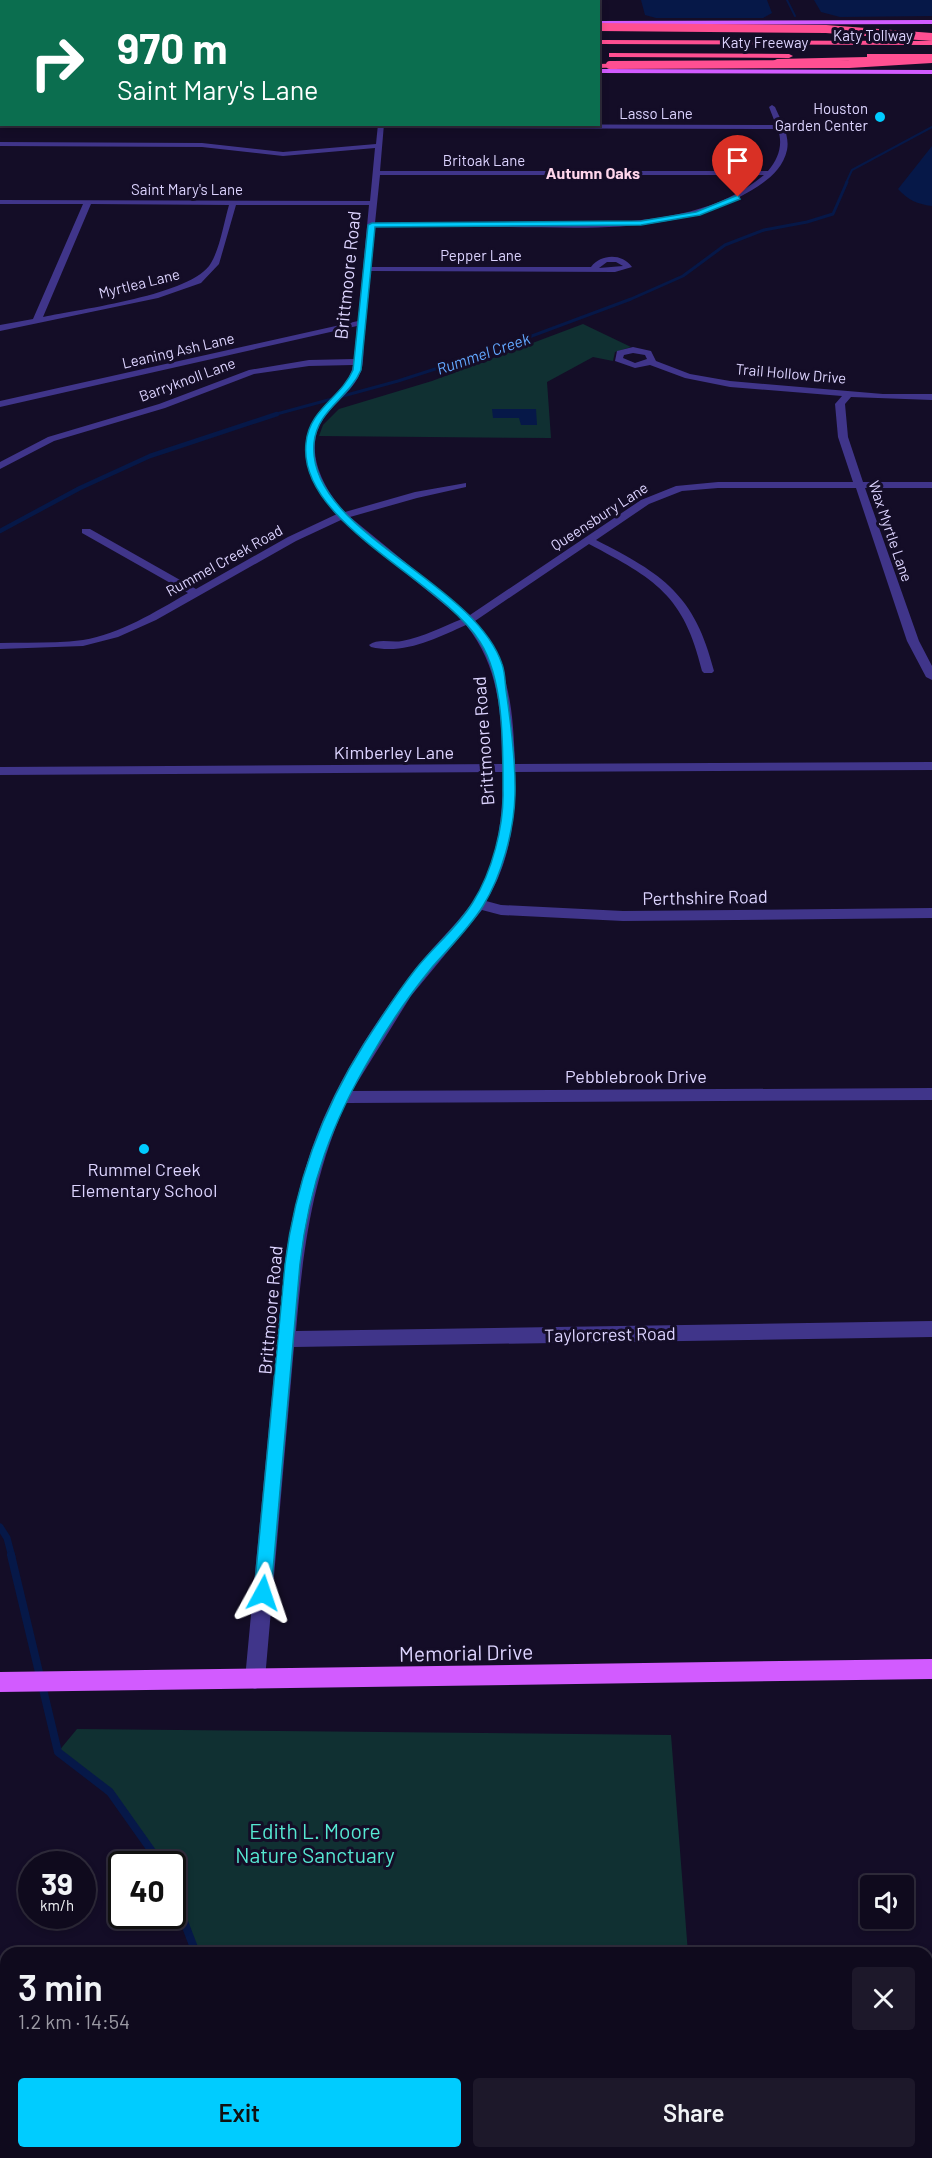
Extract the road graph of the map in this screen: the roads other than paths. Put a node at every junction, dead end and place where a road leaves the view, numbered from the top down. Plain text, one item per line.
1 (932, 23) edge
2 (600, 25) edge
3 (600, 25) edge
4 (600, 35) edge
5 (932, 36) edge
6 (600, 42) edge
7 (932, 43) edge
8 (600, 48) edge
9 (932, 49) edge
10 (600, 55) edge
11 (932, 58) edge
12 (610, 65) junction
13 (600, 67) edge
14 (600, 67) edge
15 (600, 67) edge
16 (932, 70) edge
17 (772, 107) dead end
18 (381, 126) edge
19 (396, 126) edge
20 (779, 127) junction
21 (0, 144) edge
22 (379, 146) junction
23 (377, 173) junction
24 (771, 173) junction
25 (0, 202) edge
26 (88, 202) junction
27 (233, 203) junction
28 (374, 203) junction
29 (372, 225) junction
30 (368, 269) junction
31 (594, 269) dead end
32 (37, 320) junction
33 (363, 322) junction
34 (0, 328) edge
35 (358, 362) junction
36 (650, 362) dead end
37 (849, 393) junction
38 (932, 397) edge
39 (0, 404) edge
40 (0, 466) edge
41 (462, 485) dead end
42 (859, 485) junction
43 (932, 485) edge
44 (341, 516) junction
45 (87, 531) dead end
46 (589, 540) junction
47 (195, 593) junction
48 (469, 620) junction
49 (375, 645) dead end
50 (0, 646) edge
51 (708, 671) dead end
52 (932, 677) edge
53 (932, 766) edge
54 (508, 769) junction
55 (0, 771) edge
56 (478, 904) junction
57 (932, 913) edge
58 (932, 1094) edge
59 (341, 1097) junction
60 (932, 1329) edge
61 (287, 1339) junction
62 (932, 1668) edge
63 (255, 1679) junction
64 (0, 1682) edge

1 - 2 highway, bridge
3 - 5 highway
4 - 5 highway, Katy Freeway
6 - 7 highway, Katy Tollway
8 - 9 highway, Katy Tollway
10 - 11 highway, Katy Freeway
11 - 12 highway, bridge
11 - 13 highway
12 - 14 highway
12 - 16 highway, bridge
15 - 16 main road
17 - 20 street
18 - 22 street, Brittmoore Road
19 - 20 street, Lasso Lane
20 - 24 street
21 - 22 street
22 - 23 street, Brittmoore Road
23 - 24 street, Britoak Lane
23 - 28 street, Brittmoore Road
24 - 29 street
25 - 26 street, Saint Mary's Lane
26 - 27 street, Saint Mary's Lane
26 - 32 street
27 - 28 street, Saint Mary's Lane
27 - 32 street, Myrtlea Lane
28 - 29 street, Brittmoore Road
29 - 30 street, Brittmoore Road
30 - 31 street, Pepper Lane
30 - 33 street, Brittmoore Road
32 - 34 street, Myrtlea Lane
33 - 35 street, Brittmoore Road
33 - 39 street, Leaning Ash Lane
35 - 40 street, Barryknoll Lane
35 - 44 street, Brittmoore Road
36 - 37 street, Trail Hollow Drive
37 - 38 street, Trail Hollow Drive
37 - 42 street, Wax Myrtle Lane
41 - 44 street, Rummel Creek Road
42 - 43 street, Queensbury Lane
42 - 46 street, Queensbury Lane
42 - 52 street, Wax Myrtle Lane
44 - 47 street, Rummel Creek Road
44 - 48 street, Brittmoore Road
45 - 47 street
46 - 48 street, Queensbury Lane
46 - 51 street
47 - 50 street, Rummel Creek Road
48 - 49 street, Queensbury Lane
48 - 54 street, Brittmoore Road
53 - 54 street, Kimberley Lane
54 - 55 street, Kimberley Lane
54 - 56 street, Brittmoore Road
56 - 57 street, Perthshire Road
56 - 59 street, Brittmoore Road
58 - 59 street, Pebblebrook Drive
59 - 61 street, Brittmoore Road
60 - 61 street, Taylorcrest Road
61 - 63 street, Brittmoore Road
62 - 63 main road, Memorial Drive
63 - 64 main road, Memorial Drive

